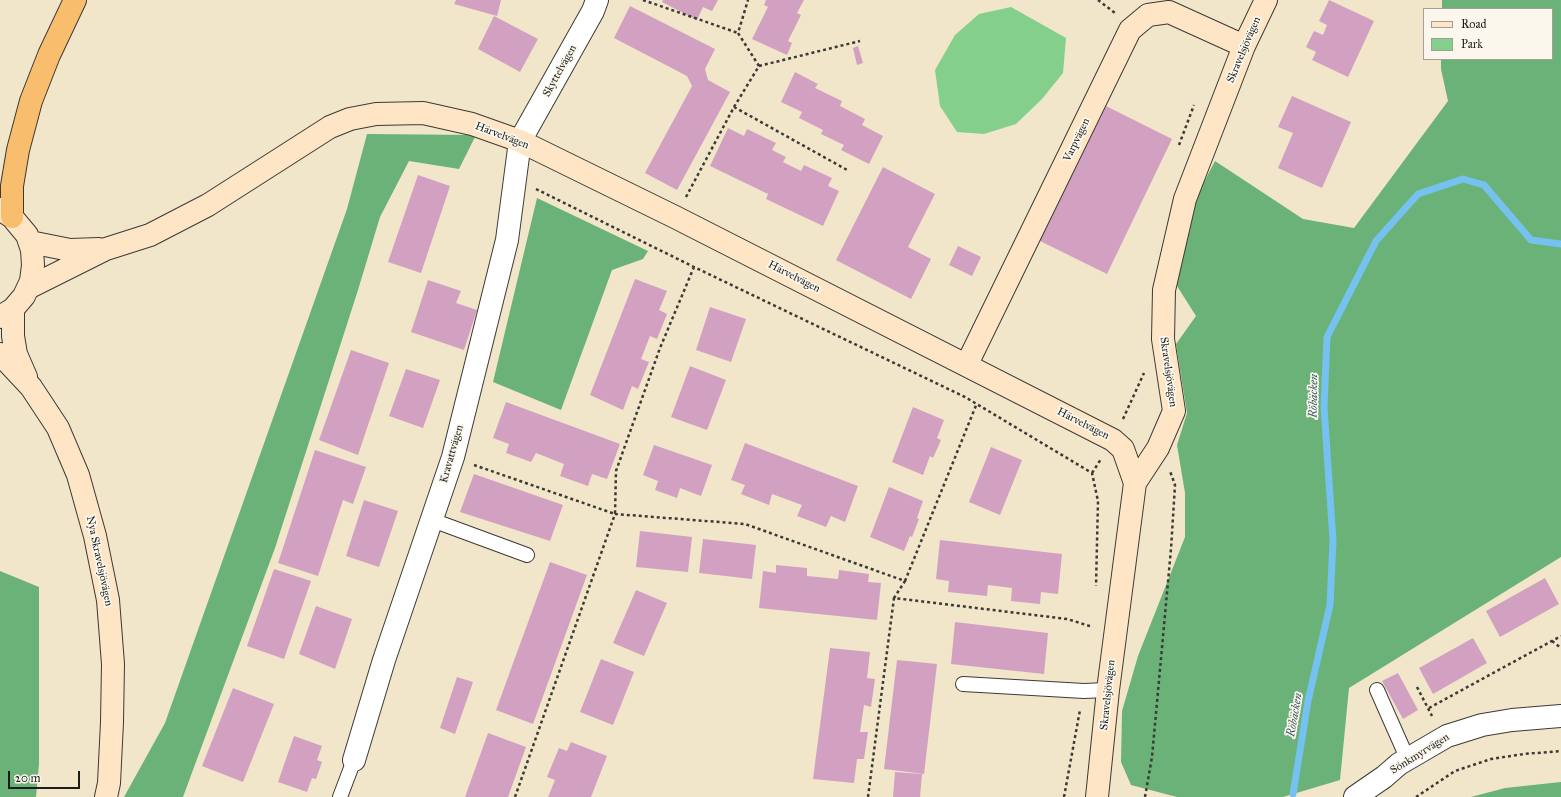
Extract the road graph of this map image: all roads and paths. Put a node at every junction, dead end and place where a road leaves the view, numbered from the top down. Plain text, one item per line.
1 (75, 0) edge
2 (597, 0) edge
3 (643, 0) edge
4 (748, 0) edge
5 (1266, 0) edge
6 (738, 33) junction
7 (860, 41) dead end
8 (1244, 46) junction
9 (759, 66) junction
10 (734, 107) junction
11 (520, 141) junction
12 (849, 171) dead end
13 (514, 178) junction
14 (6, 213) edge
15 (675, 217) junction
16 (30, 242) junction
17 (106, 248) junction
18 (694, 267) junction
19 (28, 288) junction
20 (6, 313) edge
21 (0, 354) edge
22 (967, 364) junction
23 (1145, 371) dead end
24 (31, 387) junction
25 (977, 403) junction
26 (1112, 440) junction
27 (1158, 448) junction
28 (453, 457) junction
29 (1092, 472) junction
30 (1135, 483) junction
31 (615, 514) junction
32 (432, 520) junction
33 (527, 555) dead end
34 (905, 581) junction
35 (1096, 591) dead end
36 (894, 598) junction
37 (1095, 620) dead end
38 (1561, 636) edge
39 (1552, 641) junction
40 (1561, 648) edge
41 (963, 684) dead end
42 (1417, 687) dead end
43 (1108, 690) junction
44 (1377, 690) dead end
45 (1084, 691) junction
46 (1429, 708) junction
47 (1561, 716) edge
48 (1427, 719) dead end
49 (1561, 751) edge
50 (354, 760) joint
51 (1408, 760) junction
52 (106, 797) edge
53 (340, 797) edge
54 (515, 797) edge
55 (868, 797) edge
56 (1064, 797) edge
57 (1098, 797) edge
58 (1145, 797) edge
59 (1355, 797) edge
60 (1416, 797) edge

1 - 14 highway
2 - 11 street, Skyttelvägen
3 - 6 path
4 - 6 path
5 - 8 street, Skravelsjövägen
6 - 9 path
7 - 9 path
8 - 22 street, Varpvägen
8 - 27 street, Skravelsjövägen
9 - 10 path
10 - 12 path
10 - 15 path
11 - 13 street, Kravattvägen
11 - 15 street, Härvelvägen
11 - 17 street, Härvelvägen
13 - 18 path
13 - 28 street, Kravattvägen
14 - 16 street
15 - 22 street, Härvelvägen
16 - 17 street
16 - 19 street
17 - 19 street
18 - 25 path
18 - 31 path
19 - 20 street
20 - 24 street, Nya Skravelsjövägen
21 - 24 street, Nya Skravelsjövägen
22 - 26 street, Härvelvägen
23 - 26 path
24 - 52 street, Nya Skravelsjövägen
25 - 29 path
25 - 34 path
26 - 29 path
26 - 30 street, Härvelvägen
27 - 30 street, Skravelsjövägen
27 - 58 path
28 - 31 path
28 - 32 street, Kravattvägen
29 - 35 path
30 - 43 street, Skravelsjövägen
31 - 34 path
31 - 54 path
32 - 33 lane
32 - 50 street, Kravattvägen
34 - 36 path
36 - 37 path
36 - 55 path
38 - 39 path
39 - 40 path
39 - 46 path
41 - 45 lane
42 - 46 path
43 - 45 lane
43 - 57 street, Skravelsjövägen
44 - 51 lane
45 - 56 path
46 - 48 path
47 - 51 street, Sönkmyrvägen
49 - 60 path
50 - 53 lane
51 - 59 street, Sönkmyrvägen

